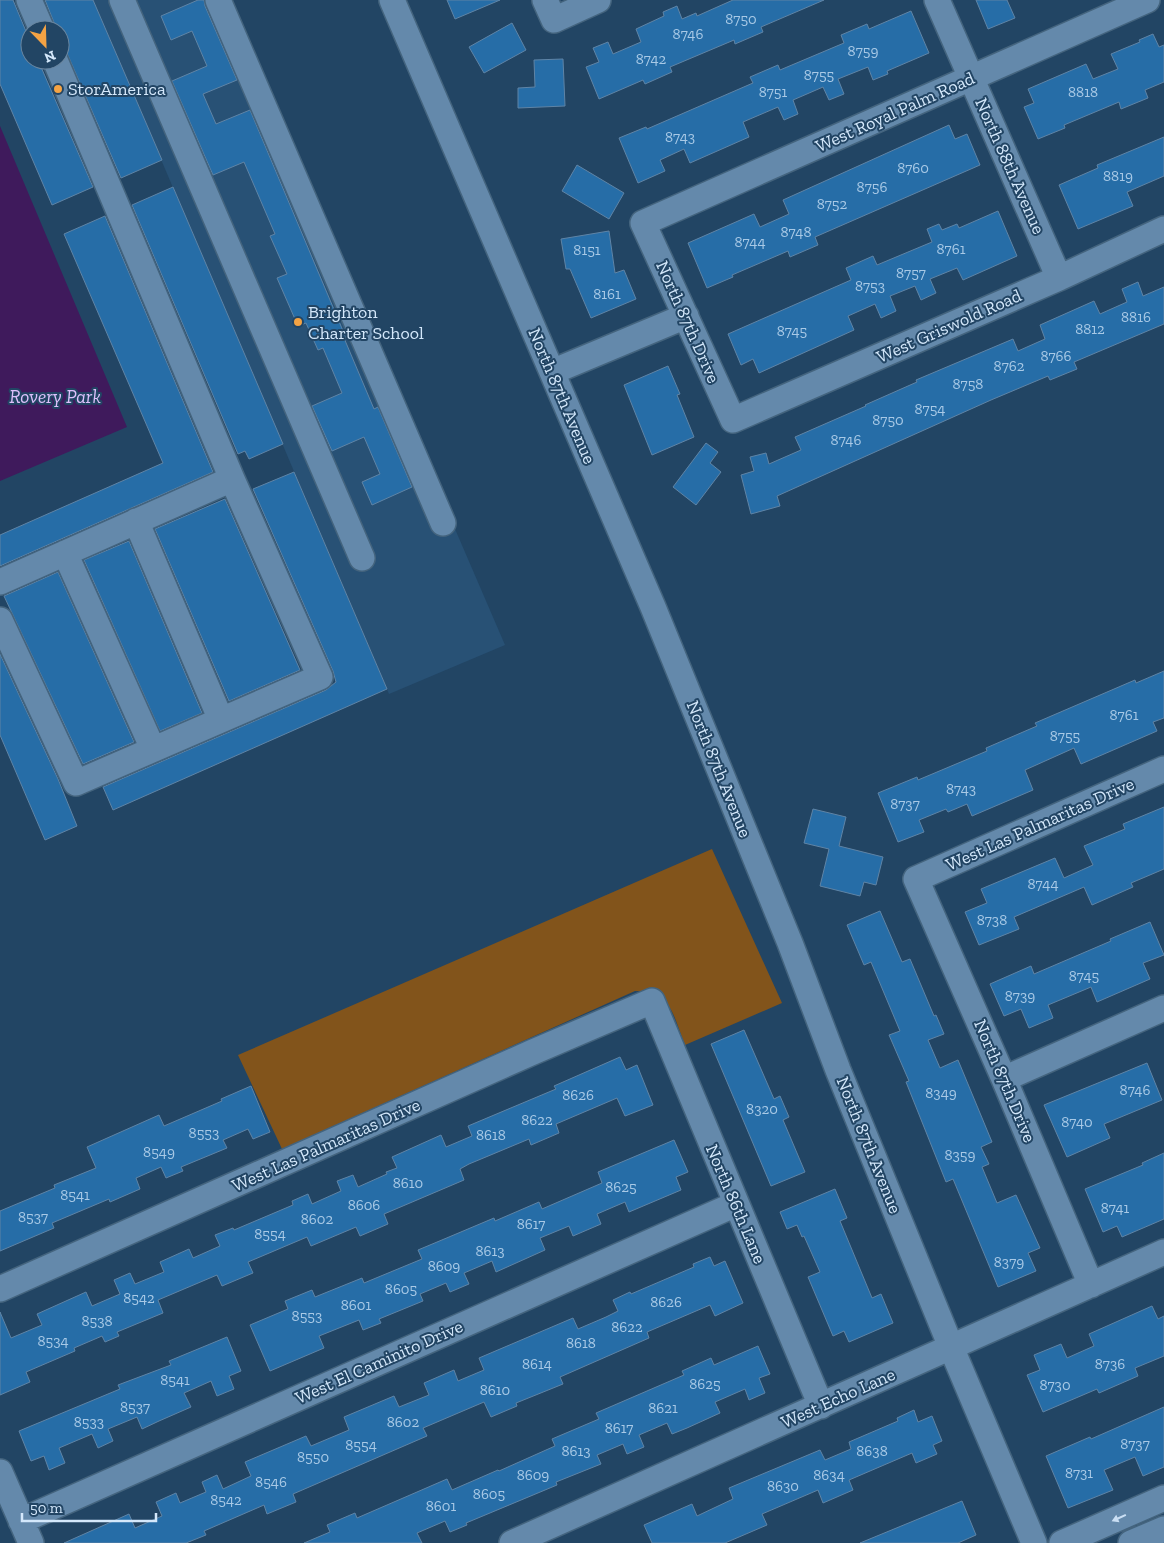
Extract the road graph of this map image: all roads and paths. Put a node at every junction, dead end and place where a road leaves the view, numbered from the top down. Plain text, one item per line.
1 (29, 0) edge
2 (122, 0) edge
3 (218, 0) edge
4 (392, 0) edge
5 (598, 0) edge
6 (937, 0) edge
7 (1147, 0) edge
8 (550, 10) edge
9 (38, 20) edge
10 (58, 70) edge
11 (972, 78) junction
12 (644, 224) joint
13 (1164, 229) edge
14 (1059, 278) junction
15 (686, 316) junction
16 (552, 372) junction
17 (733, 420) joint
18 (232, 479) junction
19 (136, 521) junction
20 (443, 523) dead end
21 (65, 553) junction
22 (362, 558) dead end
23 (0, 582) edge
24 (0, 620) edge
25 (221, 720) junction
26 (153, 750) junction
27 (1164, 769) edge
28 (916, 879) joint
29 (652, 1001) joint
30 (1164, 1008) edge
31 (1004, 1079) junction
32 (736, 1204) junction
33 (1164, 1252) edge
34 (1091, 1285) junction
35 (0, 1289) edge
36 (951, 1347) junction
37 (821, 1406) junction
38 (0, 1472) edge
39 (1164, 1498) edge
40 (1164, 1528) edge
41 (26, 1532) edge
42 (512, 1543) edge
43 (1034, 1543) edge
44 (1062, 1543) edge
45 (1131, 1543) edge

1 - 9 street
2 - 22 street
3 - 20 street
4 - 16 street, North 87th Avenue
5 - 8 street
6 - 11 street, North 88th Avenue
7 - 11 street, West Royal Palm Road
10 - 18 street
11 - 12 street, West Royal Palm Road
11 - 14 street, North 88th Avenue
12 - 15 street, North 87th Drive
13 - 14 street, West Griswold Road
14 - 17 street, West Griswold Road
15 - 16 street
15 - 17 street, North 87th Drive
16 - 36 street, North 87th Avenue
18 - 19 street
18 - 25 street
19 - 21 street
19 - 25 street
21 - 23 street
21 - 26 street
24 - 26 street
25 - 26 street
27 - 28 street, West Las Palmaritas Drive
28 - 31 street, North 87th Drive
29 - 32 street, North 86th Lane
29 - 35 street, West Las Palmaritas Drive
30 - 31 street
31 - 34 street, North 87th Drive
32 - 37 street, North 86th Lane
32 - 41 street, West El Caminito Drive
33 - 34 street, West Echo Lane
34 - 36 street, West Echo Lane
36 - 37 street, West Echo Lane
36 - 43 street, North 87th Avenue
37 - 42 street, West Echo Lane
38 - 41 street
39 -> 44 street
40 - 45 street

